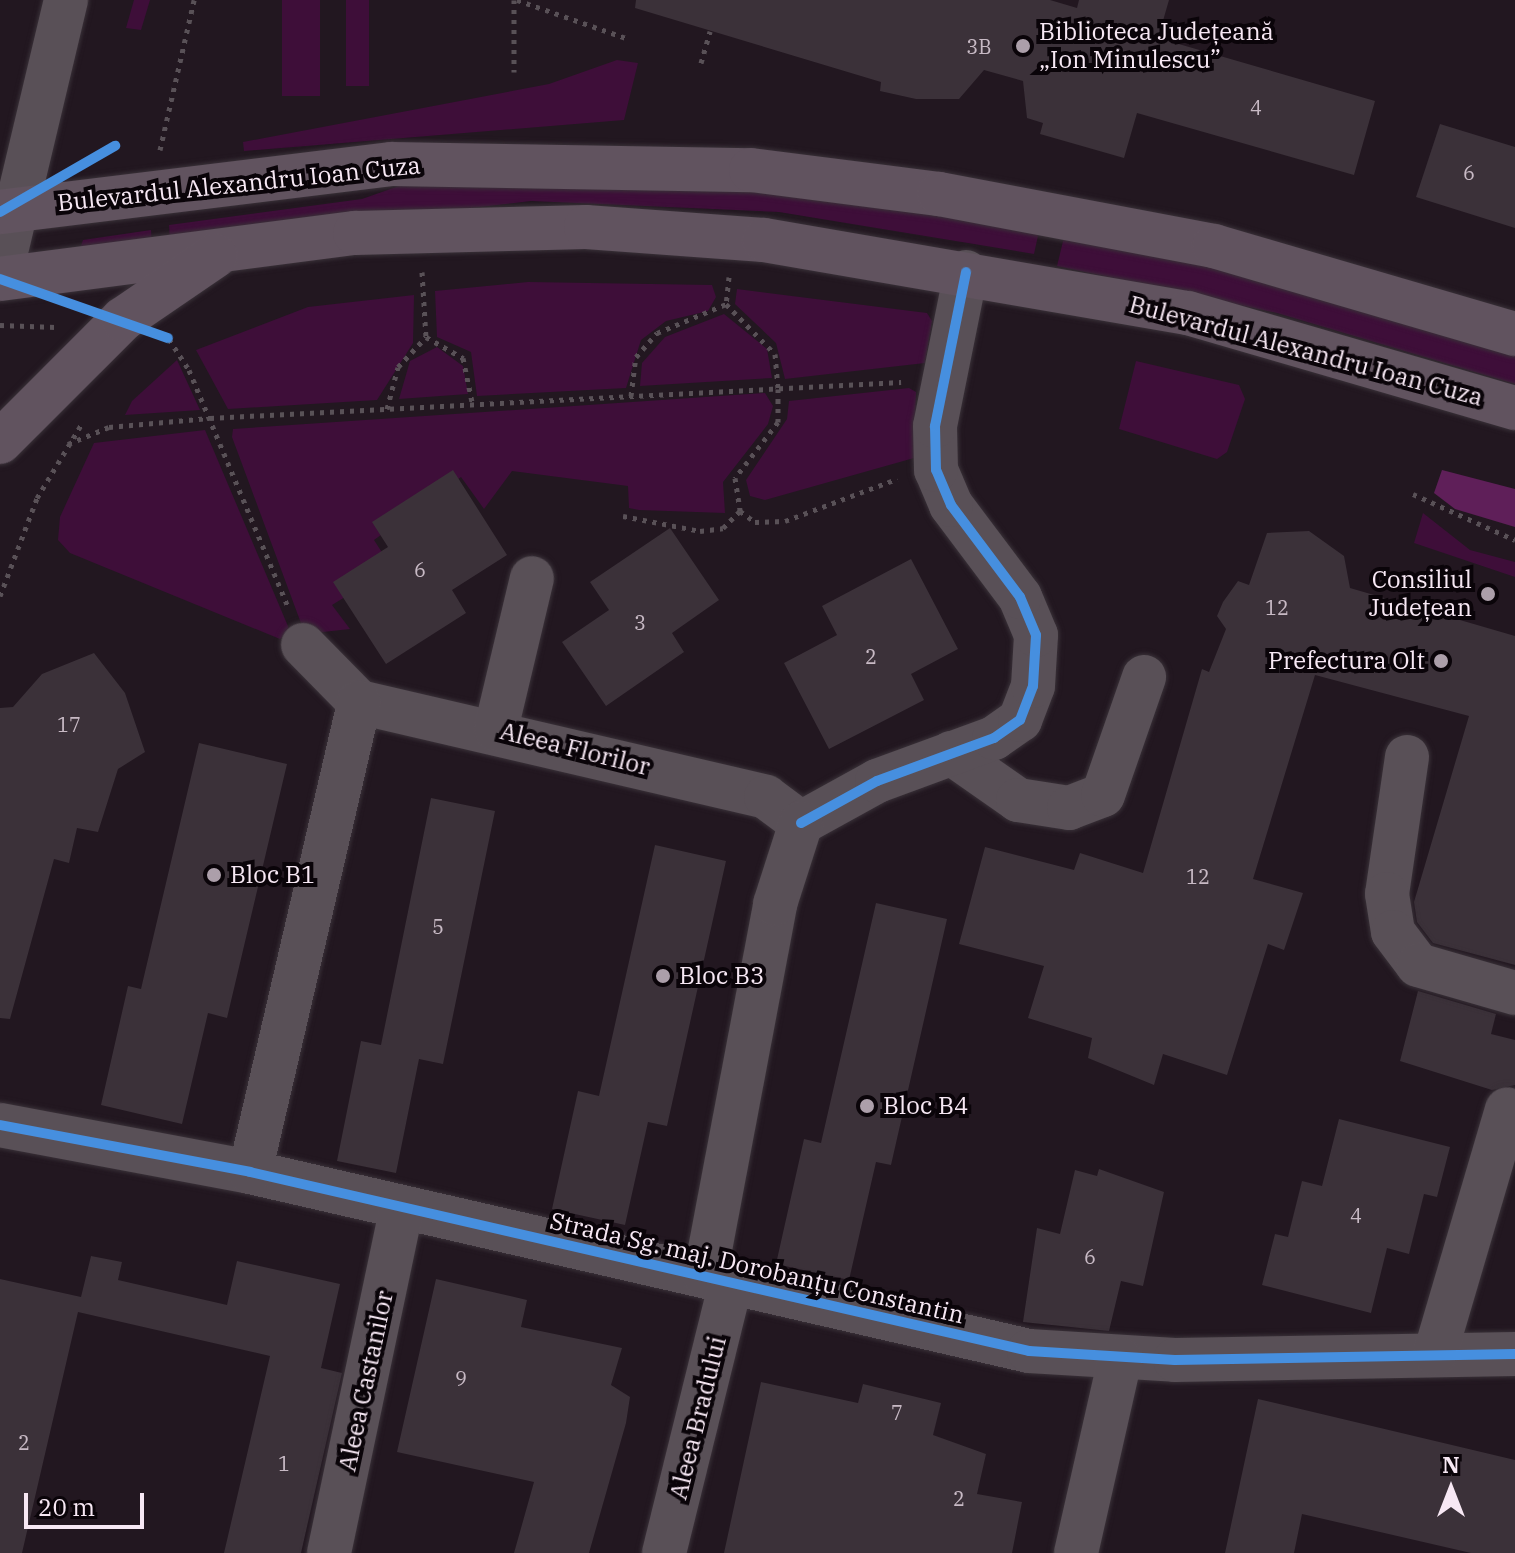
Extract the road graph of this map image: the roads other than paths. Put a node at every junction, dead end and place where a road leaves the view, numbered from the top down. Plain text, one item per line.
1 (66, 0) edge
2 (7, 211) edge
3 (230, 247) junction
4 (966, 272) junction
5 (0, 278) edge
6 (1515, 334) edge
7 (1515, 408) edge
8 (0, 442) edge
9 (532, 578) dead end
10 (303, 645) road end
11 (1144, 677) dead end
12 (359, 702) junction
13 (496, 729) junction
14 (951, 753) junction
15 (1407, 757) dead end
16 (801, 823) junction
17 (1515, 993) edge
18 (1507, 1109) dead end
19 (0, 1125) edge
20 (250, 1172) junction
21 (402, 1208) junction
22 (718, 1279) junction
23 (1435, 1354) junction
24 (1515, 1354) edge
25 (1120, 1359) junction
26 (329, 1553) edge
27 (664, 1553) edge
28 (1076, 1553) edge

1 - 2 street
2 - 5 street
2 - 6 main road, Bulevardul Alexandru Ioan Cuza
3 - 4 main road, Bulevardul Alexandru Ioan Cuza
3 - 5 main road, Bulevardul Alexandru Ioan Cuza
3 - 8 main road
4 - 7 main road, Bulevardul Alexandru Ioan Cuza
4 - 14 street
9 - 13 street
10 - 12 street
11 - 14 street
12 - 13 street, Aleea Florilor
12 - 20 street
13 - 16 street, Aleea Florilor
14 - 16 street
15 - 17 street
16 - 22 street
18 - 23 street
19 - 20 street, Strada Sg. maj. Dorobanțu Constantin
20 - 21 street, Strada Sg. maj. Dorobanțu Constantin
21 - 22 street, Strada Sg. maj. Dorobanțu Constantin
21 - 26 street, Aleea Castanilor
22 - 25 street, Strada Sg. maj. Dorobanțu Constantin
22 - 27 street, Aleea Bradului
23 - 24 street, Strada Sg. maj. Dorobanțu Constantin
23 - 25 street, Strada Sg. maj. Dorobanțu Constantin
25 - 28 street

